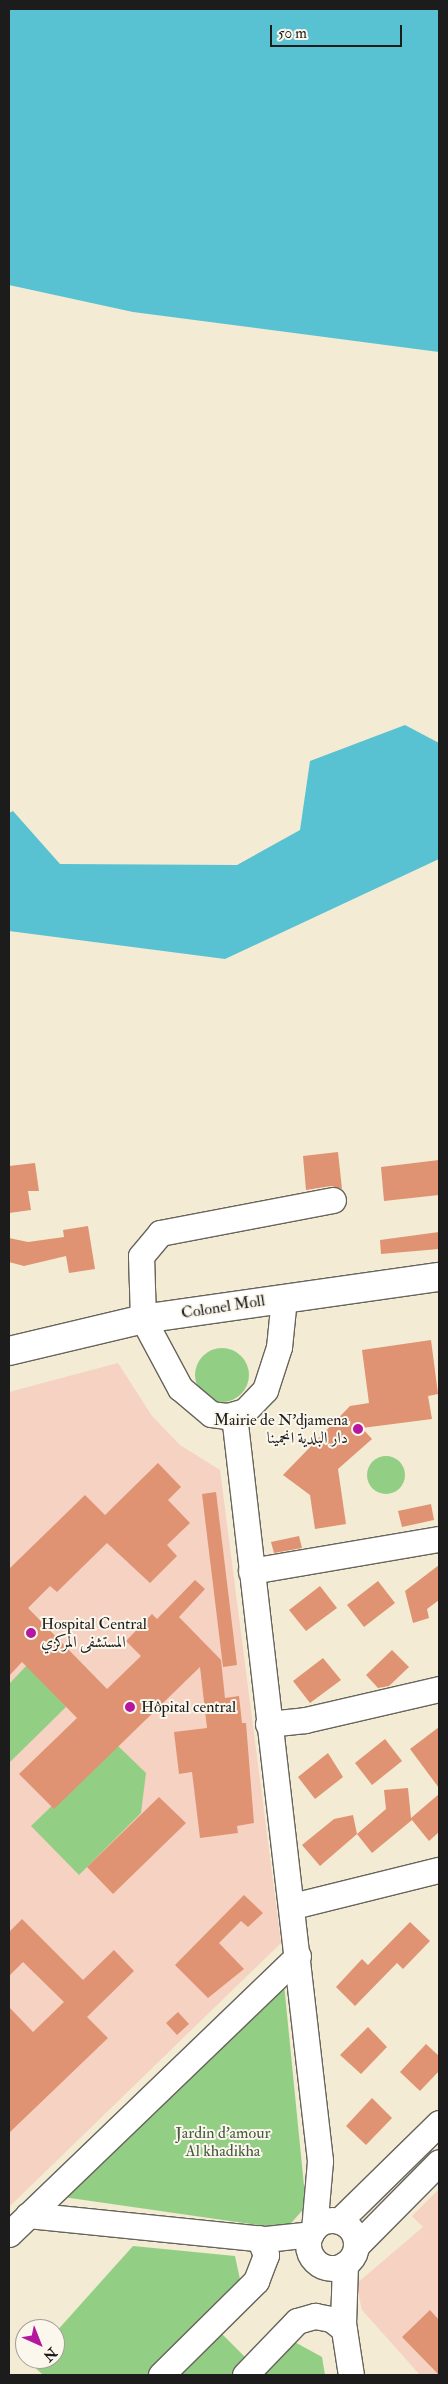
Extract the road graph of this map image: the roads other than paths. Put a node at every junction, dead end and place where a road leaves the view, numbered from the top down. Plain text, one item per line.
1 (333, 1200) dead end
2 (439, 1277) edge
3 (284, 1298) junction
4 (143, 1319) junction
5 (9, 1351) edge
6 (234, 1415) junction
7 (439, 1539) edge
8 (251, 1571) junction
9 (439, 1689) edge
10 (268, 1724) junction
11 (439, 1870) edge
12 (293, 1906) junction
13 (298, 1956) junction
14 (439, 2123) edge
15 (439, 2162) edge
16 (28, 2215) junction
17 (325, 2226) junction
18 (9, 2234) edge
19 (263, 2239) junction
20 (351, 2255) junction
21 (316, 2261) junction
22 (344, 2326) junction
23 (161, 2375) edge
24 (245, 2375) edge
25 (350, 2375) edge

1 - 4 street
2 - 3 main road, Colonel Moll
3 - 4 main road, Colonel Moll
3 - 6 street
4 - 5 main road, Colonel Moll
4 - 6 street
6 - 8 street
7 - 8 street
8 - 10 street
9 - 10 street
10 - 12 street
11 - 12 street
12 - 13 street
13 - 16 street
13 - 17 street
14 - 17 street
15 - 20 street
16 - 18 street
16 - 19 street
17 - 19 street
17 - 20 street
17 - 21 street
19 - 21 street
19 - 23 street
20 - 21 street
20 - 22 street
21 - 22 street
22 - 24 street
22 - 25 street

